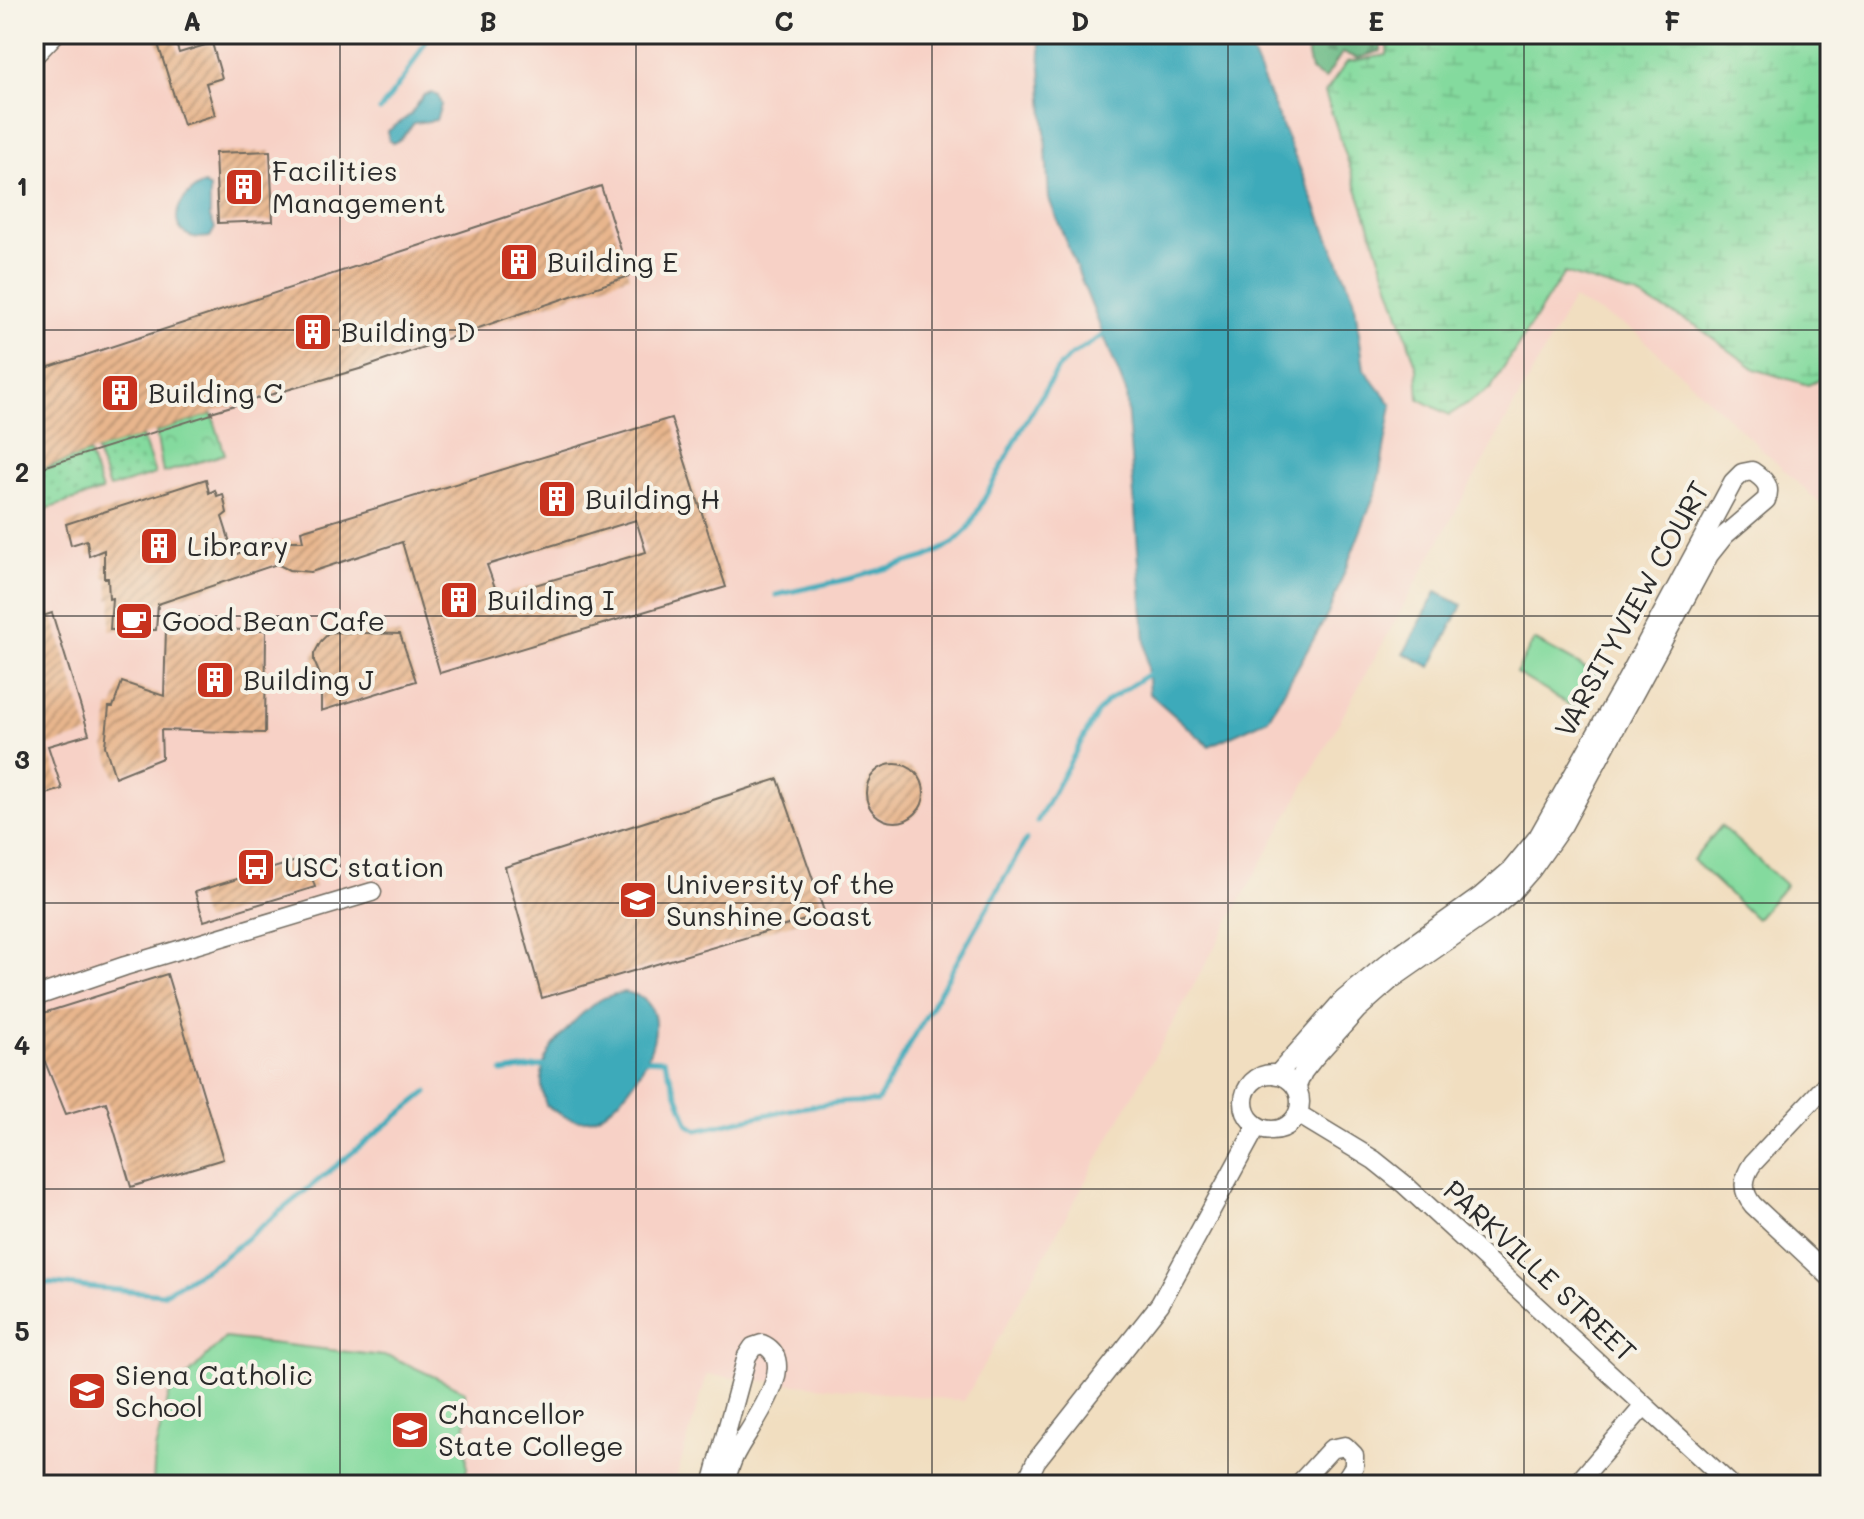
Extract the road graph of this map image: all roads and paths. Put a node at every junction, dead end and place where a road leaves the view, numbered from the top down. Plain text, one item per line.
1 (55, 34) edge
2 (34, 56) edge
3 (1703, 552) dead end
4 (372, 892) dead end
5 (1486, 903) junction
6 (34, 997) edge
7 (1277, 1075) junction
8 (1830, 1081) edge
9 (1296, 1088) junction
10 (1298, 1114) junction
11 (1257, 1126) junction
12 (1830, 1277) edge
13 (1644, 1406) junction
14 (712, 1485) edge
15 (724, 1485) edge
16 (1025, 1485) edge
17 (1298, 1485) edge
18 (1342, 1485) edge
19 (1576, 1485) edge
20 (1731, 1485) edge

1 - 2 street
3 - 5 street, VARSITYVIEW COURT
4 - 6 street
5 - 7 street, VARSITYVIEW COURT
5 - 9 street, VARSITYVIEW COURT
7 - 9 street
7 - 11 street
8 - 12 street
9 - 10 street
10 - 11 street
10 - 13 street, PARKVILLE STREET
11 - 16 street
13 - 19 street
13 - 20 street, PARKVILLE STREET
14 - 15 street
17 - 18 street

